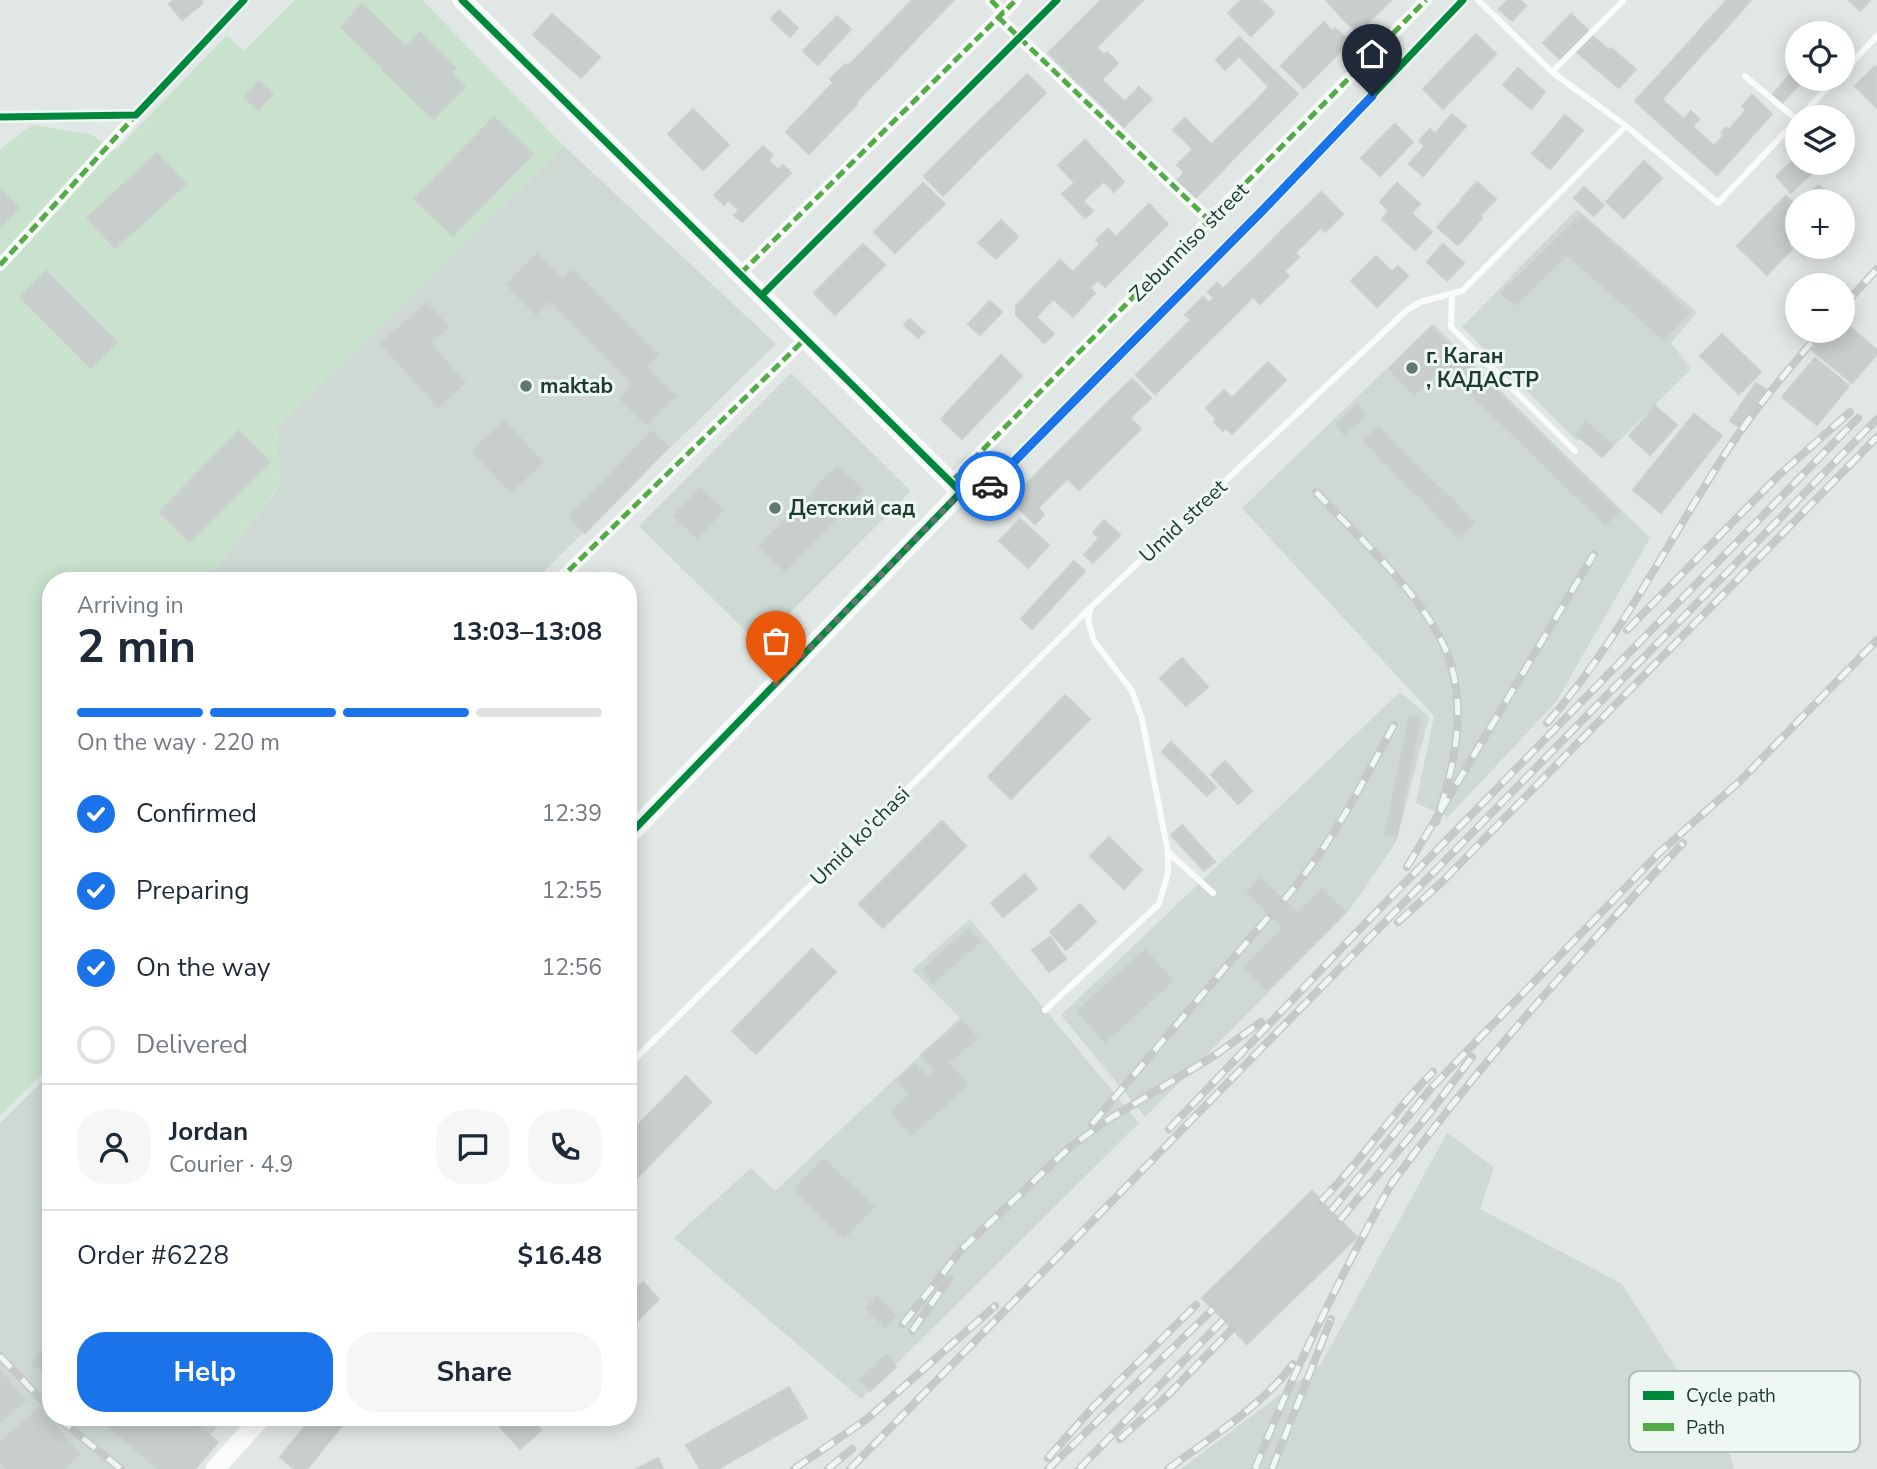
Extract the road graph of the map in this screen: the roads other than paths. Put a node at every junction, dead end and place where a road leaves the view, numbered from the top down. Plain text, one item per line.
1 (244, 0) edge
2 (462, 0) edge
3 (992, 0) edge
4 (1016, 0) edge
5 (1057, 0) edge
6 (1426, 0) edge
7 (1463, 0) edge
8 (1478, 0) edge
9 (1623, 1) edge
10 (1001, 15) junction
11 (1877, 36) edge
12 (1018, 39) junction
13 (1855, 59) edge
14 (1552, 72) junction
15 (1745, 76) dead end
16 (1825, 91) edge
17 (1811, 105) edge
18 (1785, 108) edge
19 (136, 115) junction
20 (0, 117) edge
21 (1626, 126) junction
22 (1785, 133) edge
23 (1210, 221) junction
24 (0, 265) edge
25 (741, 273) junction
26 (1452, 293) junction
27 (762, 295) junction
28 (806, 338) junction
29 (1575, 451) dead end
30 (956, 487) junction
31 (567, 572) edge
32 (1091, 607) junction
33 (637, 826) edge
34 (1168, 852) junction
35 (1213, 893) dead end
36 (1045, 1010) dead end
37 (637, 1057) edge
38 (254, 1426) edge
39 (215, 1469) edge

1 - 19 street
2 - 25 street
3 - 10 street
4 - 10 street
5 - 12 street
6 - 23 street, Zebunniso street
7 - 30 street, Zebunniso street
8 - 14 lane
9 - 14 lane
10 - 12 street
10 - 25 street
11 - 13 lane
12 - 23 street
12 - 27 street
14 - 21 lane
15 - 18 lane
16 - 17 lane
19 - 20 street
19 - 24 street
21 - 22 lane
21 - 26 lane, Umid street
23 - 30 street, Zebunniso street
25 - 27 street
26 - 29 lane
26 - 32 lane, Umid street
27 - 28 street
28 - 30 street
28 - 31 street
30 - 33 street
32 - 34 lane
32 - 37 lane, Umid ko'chasi
34 - 35 lane
34 - 36 lane
38 - 39 street

